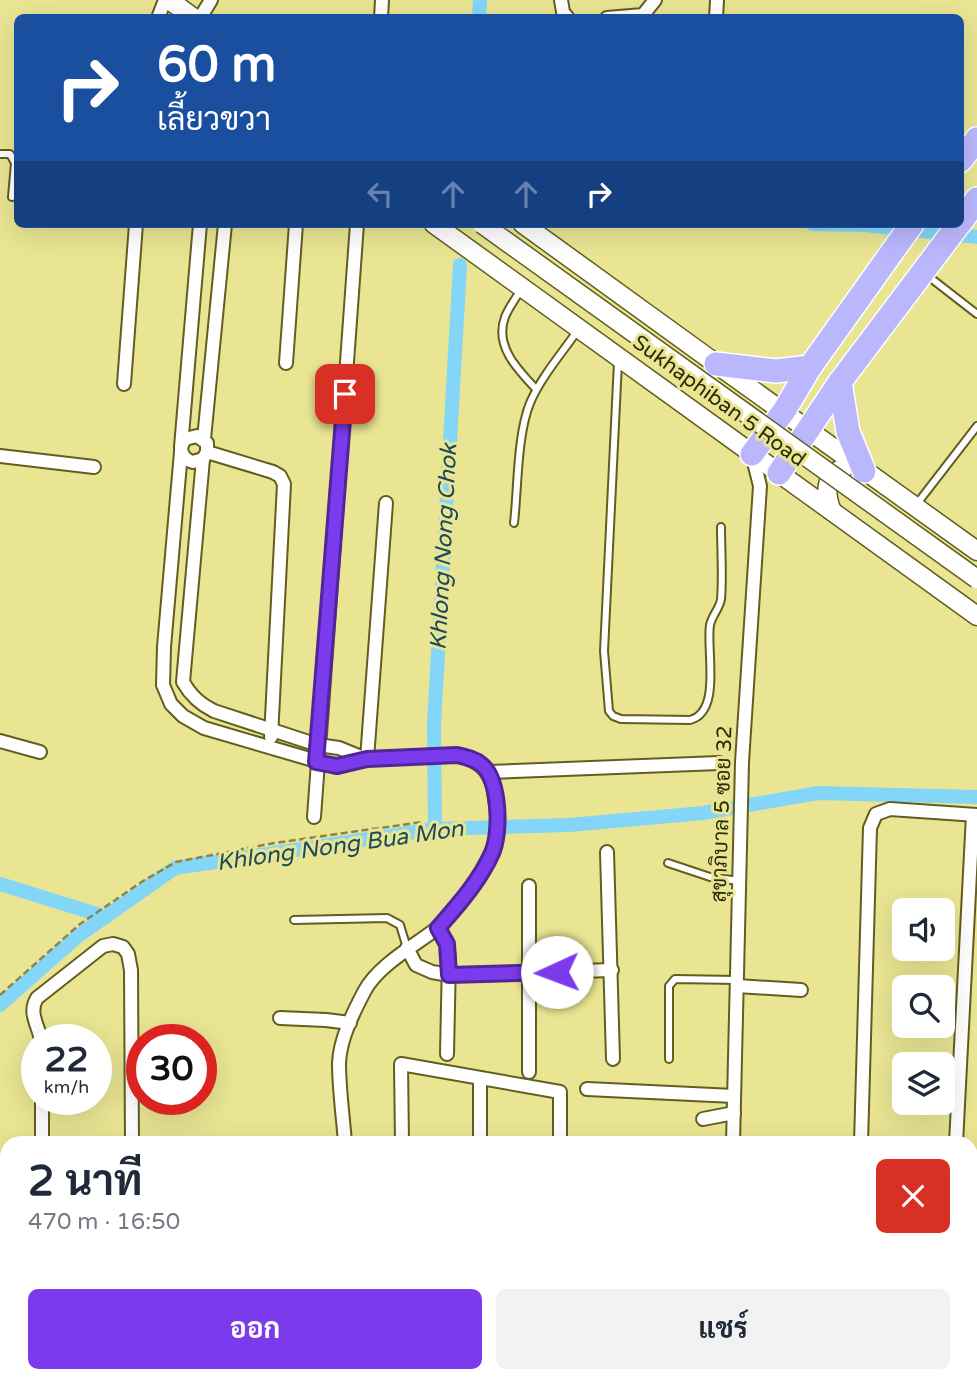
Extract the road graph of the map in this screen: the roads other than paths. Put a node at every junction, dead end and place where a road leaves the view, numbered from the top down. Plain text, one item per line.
1 (167, 0) edge
2 (655, 0) edge
3 (188, 14) edge
4 (644, 14) edge
5 (0, 153) edge
6 (14, 161) edge
7 (14, 174) edge
8 (12, 197) dead end
9 (977, 199) edge
10 (964, 217) edge
11 (136, 228) edge
12 (200, 228) edge
13 (225, 228) edge
14 (296, 228) edge
15 (357, 228) edge
16 (440, 228) edge
17 (488, 228) edge
18 (529, 228) edge
19 (909, 228) edge
20 (956, 228) edge
21 (925, 271) junction
22 (522, 287) junction
23 (854, 305) junction
24 (977, 314) edge
25 (883, 326) junction
26 (579, 328) junction
27 (618, 357) junction
28 (286, 363) dead end
29 (716, 364) junction
30 (810, 367) junction
31 (840, 382) junction
32 (124, 384) dead end
33 (536, 389) junction
34 (691, 409) junction
35 (784, 411) junction
36 (977, 426) edge
37 (808, 430) junction
38 (181, 449) junction
39 (205, 450) junction
40 (752, 454) junction
41 (0, 456) edge
42 (94, 467) dead end
43 (860, 469) junction
44 (779, 473) junction
45 (760, 486) junction
46 (386, 503) dead end
47 (915, 506) junction
48 (832, 511) junction
49 (514, 523) dead end
50 (721, 527) dead end
51 (977, 551) edge
52 (977, 579) edge
53 (977, 616) edge
54 (164, 646) junction
55 (185, 646) junction
56 (272, 731) junction
57 (0, 741) edge
58 (318, 745) junction
59 (268, 748) junction
60 (339, 748) junction
61 (40, 752) dead end
62 (367, 759) junction
63 (316, 762) junction
64 (719, 763) dead end
65 (337, 766) junction
66 (488, 772) junction
67 (975, 815) edge
68 (314, 817) dead end
69 (607, 852) dead end
70 (668, 863) dead end
71 (739, 880) junction
72 (529, 886) dead end
73 (294, 920) dead end
74 (438, 928) junction
75 (407, 948) junction
76 (612, 970) junction
77 (530, 973) junction
78 (449, 975) junction
79 (737, 983) junction
80 (801, 990) dead end
81 (280, 1018) dead end
82 (350, 1023) junction
83 (35, 1024) edge
84 (447, 1054) dead end
85 (613, 1059) dead end
86 (669, 1059) dead end
87 (529, 1072) dead end
88 (480, 1078) junction
89 (587, 1088) dead end
90 (734, 1096) junction
91 (734, 1113) junction
92 (42, 1115) edge
93 (703, 1119) dead end
94 (43, 1136) edge
95 (132, 1136) edge
96 (344, 1136) edge
97 (401, 1136) edge
98 (480, 1136) edge
99 (560, 1136) edge
100 (733, 1136) edge
101 (861, 1136) edge
102 (956, 1136) edge

1 - 3 main road
2 - 4 street
5 - 6 lane
7 - 8 lane
9 - 10 highway
11 - 32 street
12 - 38 street
13 - 39 street
14 - 28 street
15 - 58 street
16 - 22 main road, Sukhaphiban 5 Road
17 - 52 main road, Sukhaphiban 5 Road, bridge
18 - 29 main road, Sukhaphiban 5 Road
19 - 23 highway
20 - 21 highway
21 - 24 lane
21 - 25 highway
22 - 26 main road, Sukhaphiban 5 Road
22 - 33 lane
23 - 25 highway
23 - 30 highway
25 - 31 highway
26 - 27 main road, Sukhaphiban 5 Road
26 - 33 lane
27 - 34 main road, Sukhaphiban 5 Road
27 - 50 lane
29 - 30 highway
29 - 34 main road
29 - 35 main road, Sukhaphiban 5 Road
30 - 35 highway
31 - 37 highway
31 - 43 highway
33 - 49 lane
34 - 40 main road, Sukhaphiban 5 Road
35 - 37 main road, Sukhaphiban 5 Road
35 - 40 highway
36 - 47 lane
37 - 43 main road, Sukhaphiban 5 Road
37 - 44 highway
38 - 39 street
38 - 39 street
38 - 54 street
39 - 55 street
39 - 56 street
40 - 44 main road, Sukhaphiban 5 Road
40 - 45 street, สุขาภิบาล 5 ซอย 32
41 - 42 street
43 - 47 main road, Sukhaphiban 5 Road
43 - 48 main road
44 - 45 street
44 - 48 main road, Sukhaphiban 5 Road
45 - 71 street, สุขาภิบาล 5 ซอย 32
46 - 62 street
47 - 51 main road, Sukhaphiban 5 Road
48 - 53 main road, Sukhaphiban 5 Road
54 - 55 street
54 - 59 street
55 - 56 street
56 - 58 street
56 - 59 street
57 - 61 street
58 - 60 street
58 - 63 street
59 - 63 street
60 - 62 street
60 - 65 street
62 - 65 street
62 - 66 street
63 - 65 street
63 - 68 street
64 - 66 street
66 - 74 street
67 - 101 street
67 - 102 street
69 - 76 street
70 - 71 lane
71 - 79 street, สุขาภิบาล 5 ซอย 32
72 - 77 street
73 - 75 lane
74 - 75 street
74 - 78 street
75 - 78 street
75 - 82 street
76 - 77 street
76 - 85 street
77 - 78 street
77 - 87 street
78 - 84 street
79 - 80 street
79 - 86 lane
79 - 90 street, สุขาภิบาล 5 ซอย 32
81 - 82 street
82 - 96 street
83 - 95 street
88 - 97 street
88 - 98 street
88 - 99 street
89 - 90 street
90 - 91 street, สุขาภิบาล 5 ซอย 32
91 - 93 street
91 - 100 street, สุขาภิบาล 5 ซอย 32
92 - 94 street

